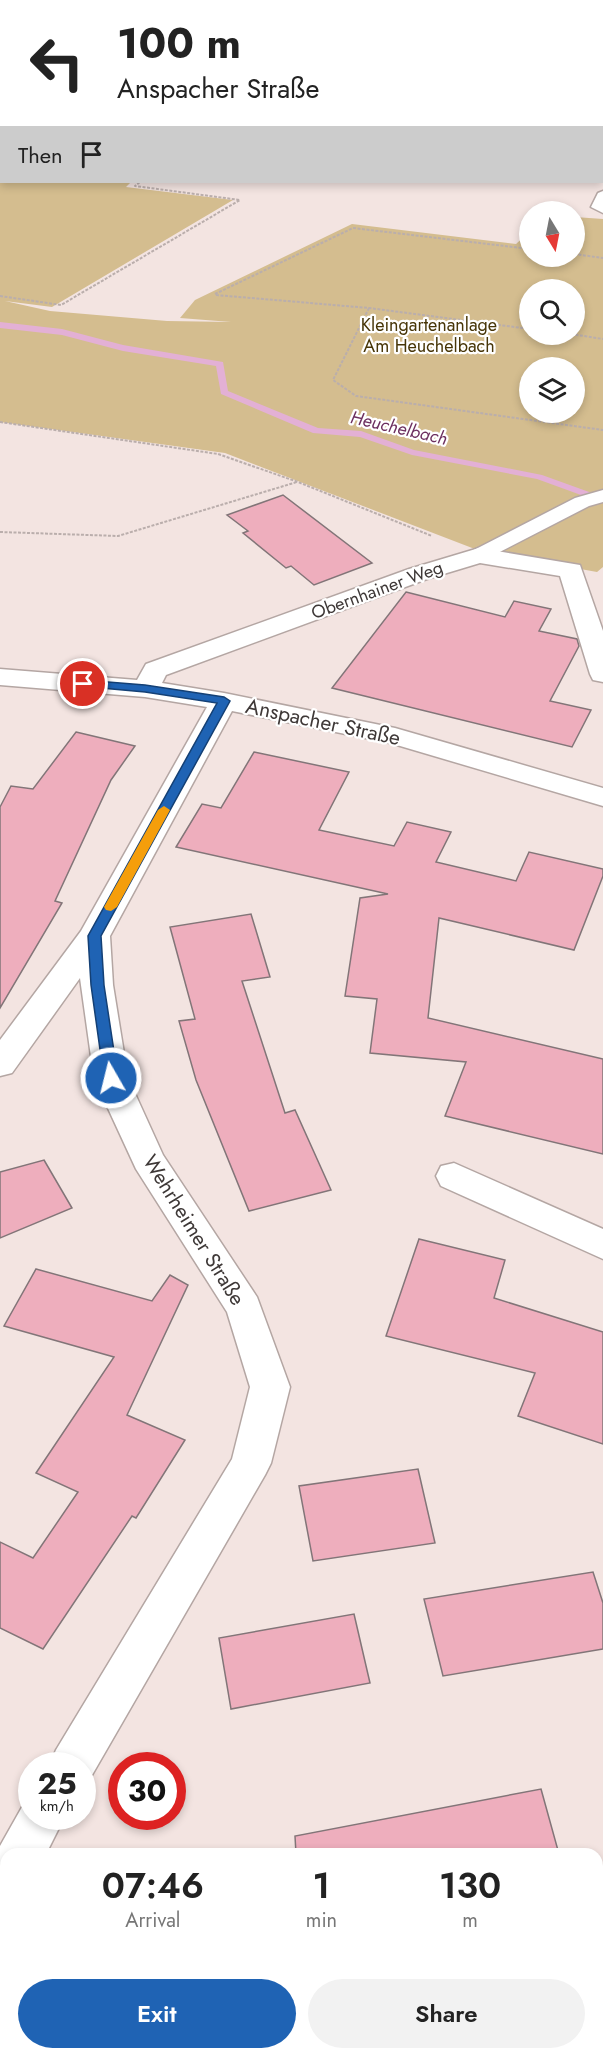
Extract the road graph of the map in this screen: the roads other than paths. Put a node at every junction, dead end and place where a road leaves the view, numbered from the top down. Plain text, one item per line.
1 (603, 196) edge
2 (603, 208) edge
3 (603, 496) edge
4 (479, 555) junction
5 (595, 625) edge
6 (603, 674) edge
7 (0, 677) edge
8 (145, 689) junction
9 (224, 701) junction
10 (603, 797) edge
11 (94, 936) junction
12 (0, 1064) edge
13 (454, 1176) dead end
14 (603, 1245) edge
15 (80, 1752) edge
16 (34, 1830) edge
17 (23, 1848) edge

1 - 2 lane
3 - 4 lane
4 - 5 street, Obernhainer Weg
4 - 8 street, Obernhainer Weg
5 - 6 street, Obernhainer Weg
7 - 8 street, Anspacher Straße
8 - 9 street, Anspacher Straße
9 - 10 street, Anspacher Straße
9 - 11 street
11 - 12 street
11 - 15 street, Wehrheimer Straße
13 - 14 street
16 - 17 street

